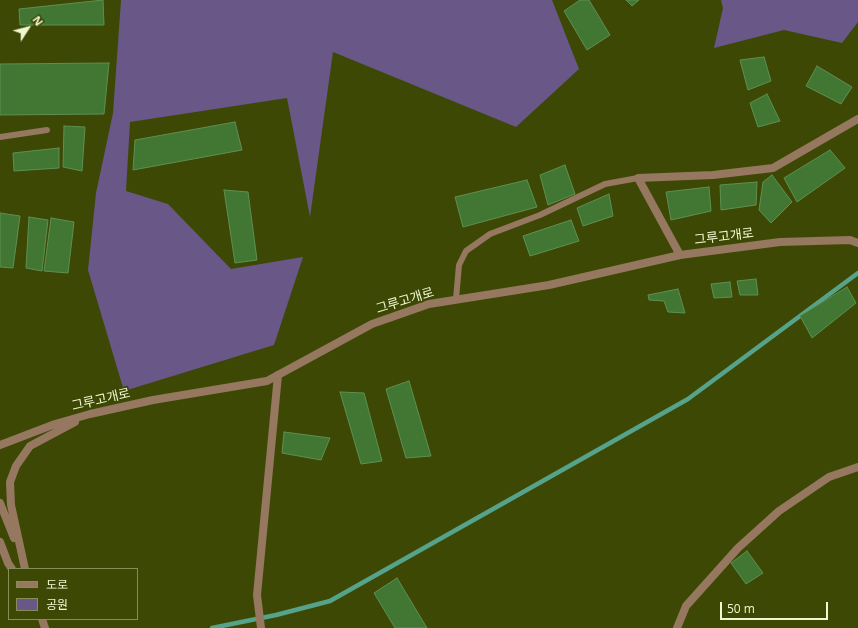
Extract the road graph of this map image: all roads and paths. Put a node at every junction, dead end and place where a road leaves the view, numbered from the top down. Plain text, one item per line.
1 (858, 119) edge
2 (47, 130) dead end
3 (0, 137) edge
4 (638, 178) junction
5 (858, 242) edge
6 (680, 255) junction
7 (456, 299) junction
8 (278, 375) junction
9 (90, 414) junction
10 (0, 446) edge
11 (858, 468) edge
12 (0, 503) edge
13 (0, 542) edge
14 (12, 568) edge
15 (25, 568) edge
16 (25, 568) edge
17 (261, 628) edge
18 (677, 628) edge

1 - 4 street
2 - 3 lane
4 - 6 street
4 - 7 lane
5 - 6 street, 그루고개로
6 - 7 street, 그루고개로
7 - 8 street, 그루고개로
8 - 9 street, 그루고개로
8 - 17 street
9 - 10 street, 그루고개로
9 - 15 street
11 - 18 street
12 - 16 street
13 - 14 street

